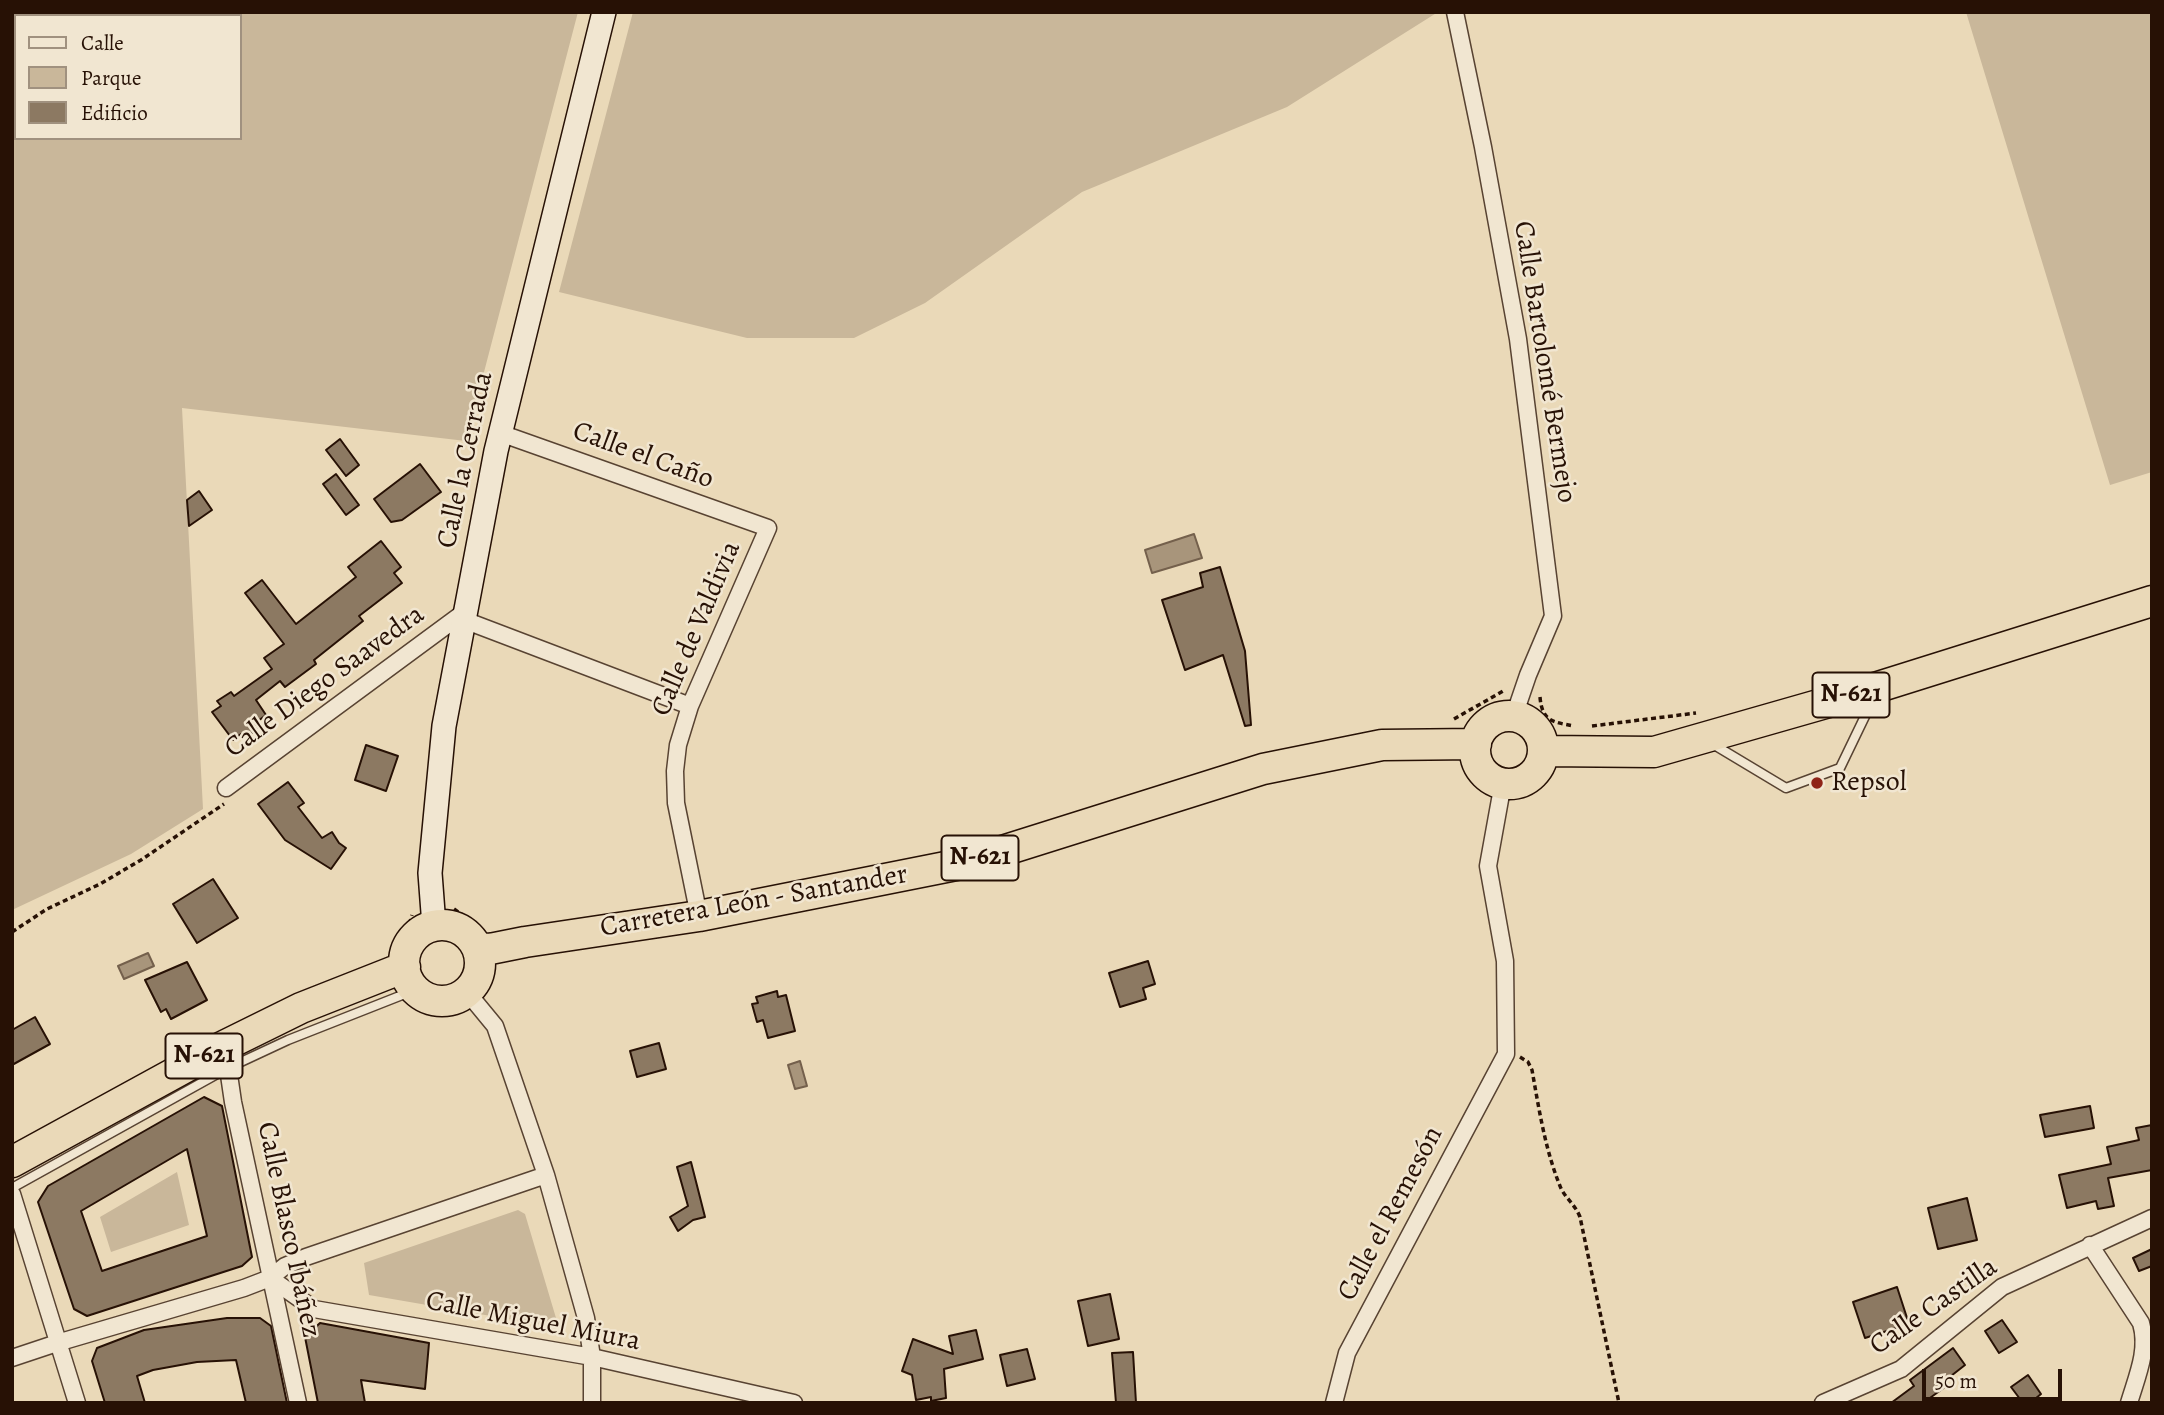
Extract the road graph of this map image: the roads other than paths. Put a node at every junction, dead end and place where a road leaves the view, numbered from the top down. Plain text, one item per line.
1 (604, 12) edge
2 (1455, 12) edge
3 (500, 433) junction
4 (768, 528) joint
5 (2152, 601) edge
6 (465, 615) junction
7 (1870, 689) junction
8 (690, 706) junction
9 (1514, 716) junction
10 (1702, 738) junction
11 (1476, 744) junction
12 (1544, 751) junction
13 (1503, 783) junction
14 (226, 788) road end
15 (699, 916) junction
16 (435, 926) junction
17 (477, 948) junction
18 (410, 979) junction
19 (467, 992) junction
20 (228, 1068) junction
21 (12, 1162) edge
22 (546, 1174) junction
23 (12, 1188) edge
24 (12, 1194) edge
25 (2152, 1218) edge
26 (2090, 1245) junction
27 (270, 1278) junction
28 (57, 1343) junction
29 (592, 1357) junction
30 (12, 1358) edge
31 (76, 1403) edge
32 (298, 1403) edge
33 (592, 1403) edge
34 (793, 1403) edge
35 (1334, 1403) edge
36 (1823, 1403) edge
37 (2129, 1403) edge

1 - 3 street, Calle la Cerrada
2 - 9 street, Calle Bartolomé Bermejo
3 - 4 street, Calle el Caño
3 - 6 street, Calle la Cerrada
4 - 8 street, Calle de Valdivia
5 - 7 highway, N-621
6 - 8 street
6 - 14 street, Calle Diego Saavedra
6 - 16 street, Calle la Cerrada
7 - 10 highway, N-621
7 - 10 lane
8 - 15 street, Calle de Valdivia
9 - 11 highway
9 - 12 highway
10 - 12 highway, N-621
11 - 13 highway
11 - 15 highway, Carretera León - Santander / N-621
12 - 13 highway
13 - 35 street, Calle el Remesón
15 - 17 highway, Carretera León - Santander / N-621
16 - 17 highway
16 - 18 highway
17 - 19 highway
18 - 19 highway
18 - 20 lane
18 - 21 highway, N-621
19 - 22 street
20 - 23 lane
20 - 27 street, Calle Blasco Ibáñez
22 - 27 street
22 - 29 street
24 - 28 street
25 - 26 street, Calle Castilla
26 - 36 street, Calle Castilla
26 - 37 street
27 - 28 street
27 - 29 street, Calle Miguel Miura
27 - 32 street, Calle Blasco Ibáñez
28 - 30 street
28 - 31 street
29 - 33 street
29 - 34 street, Calle Miguel Miura

